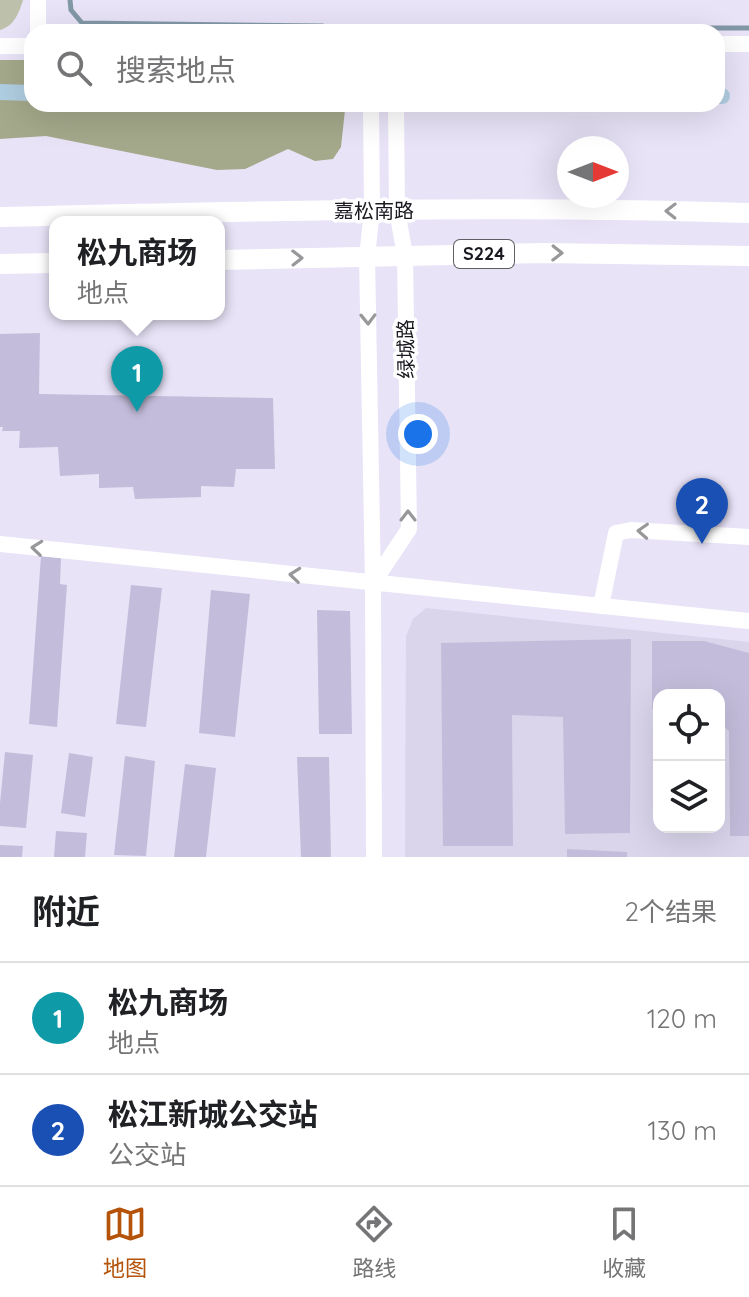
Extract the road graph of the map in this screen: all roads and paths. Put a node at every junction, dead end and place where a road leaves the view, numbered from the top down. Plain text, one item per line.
1 (38, 0) edge
2 (38, 24) edge
3 (725, 44) edge
4 (749, 44) edge
5 (0, 46) edge
6 (24, 46) edge
7 (371, 112) edge
8 (396, 112) edge
9 (372, 211) junction
10 (397, 211) junction
11 (749, 213) edge
12 (49, 216) edge
13 (62, 216) edge
14 (0, 217) edge
15 (405, 255) junction
16 (749, 256) edge
17 (367, 257) junction
18 (225, 260) edge
19 (49, 263) edge
20 (0, 264) edge
21 (749, 537) edge
22 (0, 544) edge
23 (373, 583) junction
24 (601, 606) junction
25 (749, 621) edge
26 (374, 857) edge

1 - 2 street
3 - 4 street
5 - 6 street
7 - 9 street, 绿城路
8 - 10 street, 绿城路
9 - 10 main road, 嘉松南路 / S224
9 - 13 main road, 嘉松南路 / S224
9 - 17 street, 绿城路
11 -> 10 main road, 嘉松南路 / S224
10 - 15 street, 绿城路
12 - 14 main road, 嘉松南路 / S224
15 -> 16 main road, S224
15 - 17 main road, S224
23 -> 15 street, 绿城路
18 -> 17 main road, S224
17 -> 23 street, 绿城路
19 - 20 main road
21 -> 24 street
23 -> 22 street
23 - 24 street
23 - 26 street, 绿城路
24 - 25 street

